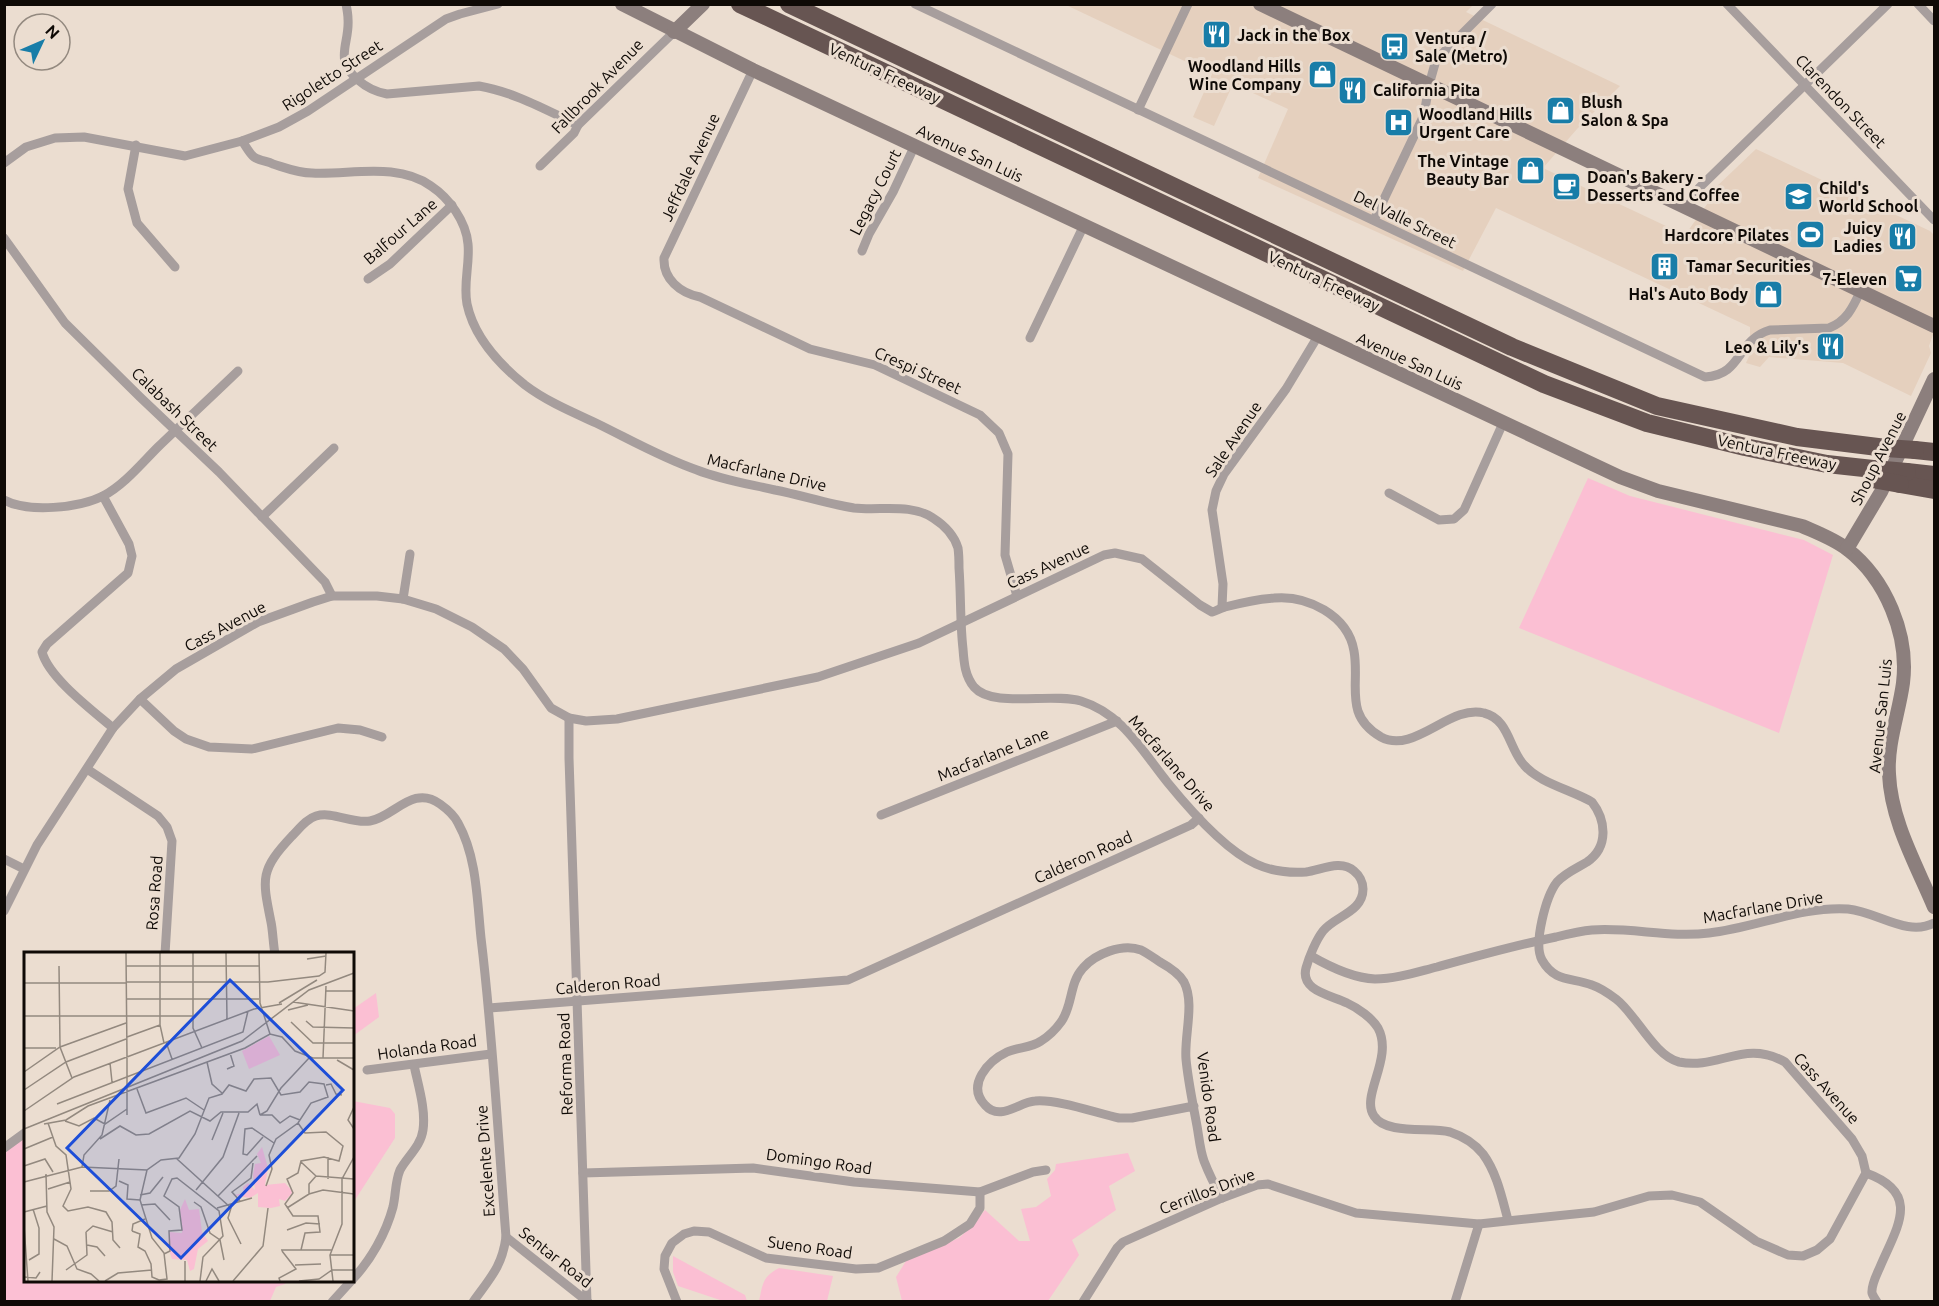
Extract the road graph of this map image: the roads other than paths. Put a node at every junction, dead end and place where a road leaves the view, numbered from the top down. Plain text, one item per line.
1 (346, 4) edge
2 (498, 4) edge
3 (622, 4) edge
4 (703, 4) edge
5 (740, 4) edge
6 (789, 4) edge
7 (915, 4) edge
8 (1188, 4) edge
9 (1260, 4) edge
10 (1492, 4) edge
11 (1727, 4) edge
12 (1888, 4) edge
13 (1918, 4) edge
14 (1935, 21) edge
15 (674, 32) junction
16 (753, 70) junction
17 (357, 79) junction
18 (1429, 85) junction
19 (1805, 85) junction
20 (1138, 110) junction
21 (578, 124) junction
22 (242, 141) junction
23 (135, 145) junction
24 (915, 146) junction
25 (4, 163) edge
26 (540, 166) dead end
27 (452, 205) junction
28 (1688, 207) junction
29 (1374, 220) junction
30 (1935, 220) edge
31 (1084, 225) junction
32 (4, 238) edge
33 (862, 251) dead end
34 (175, 267) dead end
35 (368, 279) dead end
36 (670, 279) joint
37 (1861, 290) junction
38 (1935, 326) edge
39 (1318, 336) junction
40 (1030, 338) dead end
41 (237, 371) dead end
42 (1935, 380) edge
43 (1503, 423) junction
44 (175, 431) junction
45 (334, 448) dead end
46 (1935, 452) edge
47 (1935, 475) edge
48 (1904, 478) junction
49 (1935, 490) edge
50 (1389, 493) dead end
51 (103, 496) junction
52 (4, 500) edge
53 (262, 517) junction
54 (1847, 549) junction
55 (410, 554) dead end
56 (332, 596) junction
57 (1017, 596) junction
58 (403, 599) junction
59 (1222, 607) junction
60 (962, 622) junction
61 (140, 699) junction
62 (569, 718) junction
63 (1117, 721) junction
64 (113, 728) junction
65 (382, 737) dead end
66 (87, 769) junction
67 (881, 815) dead end
68 (1199, 818) junction
69 (4, 859) edge
70 (24, 869) junction
71 (1935, 907) edge
72 (4, 911) edge
73 (1935, 923) edge
74 (1538, 940) junction
75 (165, 952) edge
76 (275, 952) edge
77 (1311, 956) junction
78 (578, 1002) junction
79 (489, 1008) junction
80 (491, 1054) junction
81 (414, 1065) junction
82 (367, 1070) dead end
83 (1194, 1106) junction
84 (24, 1133) edge
85 (4, 1148) edge
86 (1046, 1170) dead end
87 (583, 1173) junction
88 (1866, 1173) junction
89 (980, 1192) junction
90 (1222, 1198) junction
91 (1508, 1220) junction
92 (1479, 1224) junction
93 (506, 1236) junction
94 (354, 1278) edge
95 (350, 1282) edge
96 (587, 1301) edge
97 (332, 1302) edge
98 (473, 1302) edge
99 (677, 1302) edge
100 (1083, 1302) edge
101 (1455, 1302) edge
102 (1877, 1302) edge

1 - 17 street
2 - 17 street, Rigoletto Street
3 - 15 street, Avenue San Luis
4 - 15 street, Fallbrook Avenue
5 - 48 highway, Ventura Freeway, bridge
6 - 46 highway, Ventura Freeway, bridge
7 - 20 street, Del Valle Street
8 - 20 street
9 - 18 street
10 - 18 street
11 - 19 street, Clarendon Street
12 - 19 street
13 - 14 street
15 - 16 street, Avenue San Luis
15 - 21 street, Fallbrook Avenue
16 - 24 street, Avenue San Luis
16 - 36 street, Jeffdale Avenue
17 - 21 street
17 - 22 street, Rigoletto Street
18 - 28 street
18 - 29 street
19 - 28 street
19 - 30 street, Clarendon Street
20 - 29 street, Del Valle Street
21 - 26 street, Fallbrook Avenue
22 - 23 street, Rigoletto Street
22 - 27 street, Macfarlane Drive
23 - 25 street, Rigoletto Street
23 - 34 street
24 - 31 street, Avenue San Luis
24 - 33 street, Legacy Court
27 - 35 street, Balfour Lane
27 - 60 street, Macfarlane Drive
28 - 37 street
29 - 37 street, Del Valle Street
31 - 39 street, Avenue San Luis
31 - 40 street
32 - 44 street, Calabash Street
36 - 57 street, Crespi Street
37 - 38 street
39 - 43 street, Avenue San Luis
39 - 59 street, Sale Avenue
41 - 44 street
42 - 54 street, Shoup Avenue
43 - 50 street
43 - 54 street, Avenue San Luis
44 - 51 street
44 - 53 street, Calabash Street
45 - 53 street
47 - 48 highway, Ventura Freeway
48 - 49 highway
51 - 52 street
51 - 64 street
53 - 56 street, Calabash Street
54 - 71 street, Avenue San Luis
55 - 58 street
56 - 58 street, Cass Avenue
56 - 61 street, Cass Avenue
57 - 59 street, Cass Avenue
57 - 60 street, Cass Avenue
58 - 62 street, Cass Avenue
59 - 74 street, Cass Avenue
60 - 62 street, Cass Avenue
60 - 63 street, Macfarlane Drive
61 - 64 street, Cass Avenue
61 - 65 street
62 - 78 street, Reforma Road
63 - 67 street, Macfarlane Lane
63 - 68 street, Macfarlane Drive
64 - 66 street, Cass Avenue
66 - 70 street, Cass Avenue
66 - 75 street, Rosa Road
68 - 77 street, Macfarlane Drive
68 - 78 street, Calderon Road
69 - 70 street
70 - 72 street, Cass Avenue
73 - 74 street, Macfarlane Drive
74 - 77 street, Macfarlane Drive
74 - 88 street, Cass Avenue
76 - 79 street
77 - 91 street
78 - 79 street, Calderon Road
78 - 87 street, Reforma Road
79 - 80 street, Excelente Drive
80 - 81 street, Holanda Road
80 - 93 street, Excelente Drive
81 - 82 street, Holanda Road
81 - 94 street
83 - 83 street, Venido Road
83 - 90 street, Venido Road
84 - 85 street
86 - 89 street, Domingo Road
87 - 89 street, Domingo Road
87 - 96 street, Reforma Road
88 - 91 street
88 - 102 street
89 - 99 street, Sueno Road
90 - 92 street, Cerrillos Drive
90 - 100 street, Cerrillos Drive
91 - 92 street
92 - 101 street
93 - 96 street, Sentar Road
93 - 98 street, Excelente Drive
95 - 97 street

